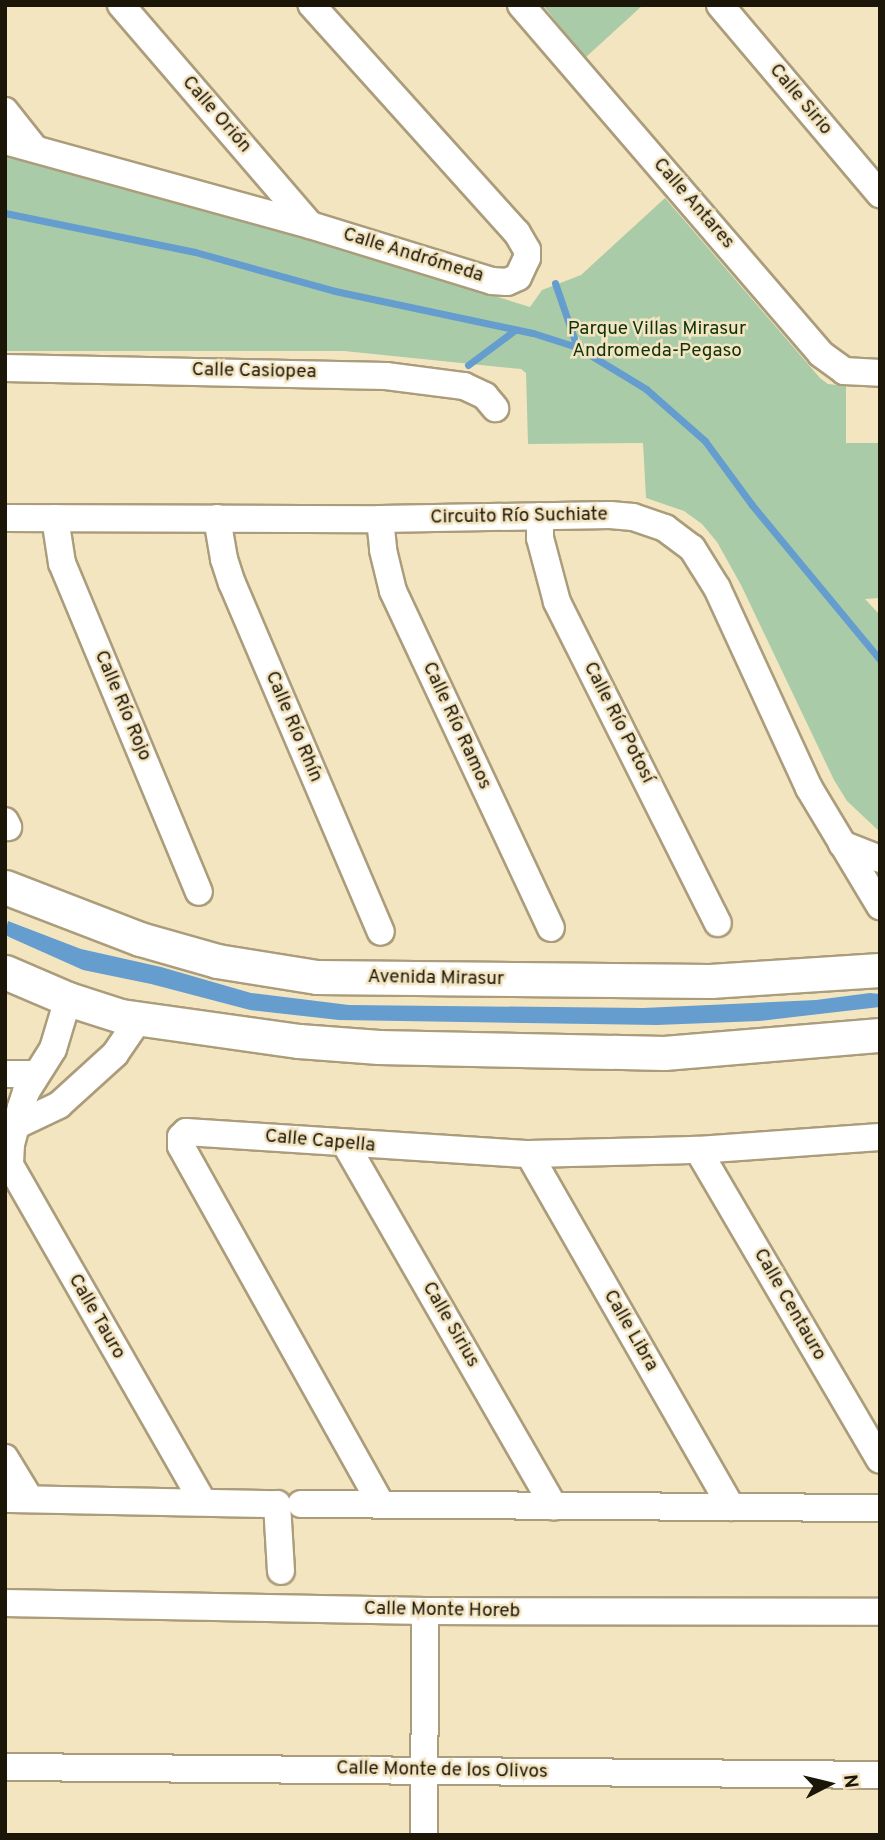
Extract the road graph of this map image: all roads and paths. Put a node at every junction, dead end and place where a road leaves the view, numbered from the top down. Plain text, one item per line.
1 (121, 5) edge
2 (312, 5) edge
3 (522, 5) edge
4 (720, 5) edge
5 (5, 111) edge
6 (5, 141) edge
7 (35, 149) junction
8 (880, 194) edge
9 (310, 225) junction
10 (5, 368) edge
11 (880, 373) edge
12 (495, 408) dead end
13 (540, 516) junction
14 (5, 518) edge
15 (55, 518) junction
16 (217, 518) junction
17 (380, 519) junction
18 (842, 844) junction
19 (880, 859) edge
20 (5, 887) edge
21 (199, 892) dead end
22 (880, 906) edge
23 (718, 923) dead end
24 (551, 928) dead end
25 (381, 932) dead end
26 (880, 970) edge
27 (5, 972) edge
28 (68, 999) junction
29 (130, 1018) junction
30 (880, 1035) edge
31 (5, 1074) edge
32 (36, 1074) junction
33 (15, 1126) junction
34 (880, 1137) edge
35 (346, 1145) junction
36 (698, 1150) junction
37 (529, 1154) junction
38 (5, 1458) edge
39 (880, 1460) edge
40 (17, 1499) edge
41 (203, 1502) junction
42 (300, 1504) dead end
43 (381, 1504) junction
44 (554, 1506) junction
45 (731, 1507) junction
46 (880, 1508) edge
47 (281, 1571) dead end
48 (5, 1603) edge
49 (425, 1611) junction
50 (880, 1612) edge
51 (5, 1767) edge
52 (424, 1771) junction
53 (880, 1775) edge
54 (424, 1835) edge

1 - 9 street, Calle Orión
2 - 9 street, Calle Andrómeda
3 - 11 street, Calle Antares
4 - 8 street, Calle Sirio
5 - 7 street
6 - 7 street, Calle Andrómeda
7 - 9 street, Calle Andrómeda
10 - 12 street, Calle Casiopea
13 - 17 street, Circuito Río Suchiate
13 - 18 street, Circuito Río Suchiate
13 - 23 street, Calle Río Potosí
14 - 15 street, Circuito Río Suchiate
15 - 16 street, Circuito Río Suchiate
15 - 21 street, Calle Río Rojo
16 - 17 street, Circuito Río Suchiate
16 - 25 street, Calle Río Rhín
17 - 24 street, Calle Río Ramos
18 - 19 street
18 - 22 street, Circuito Río Suchiate
20 - 26 street, Avenida Mirasur
27 - 28 street
28 - 29 street
28 - 32 street, Calle Tauro
29 - 30 street
29 - 33 street
31 - 32 street
32 - 33 street, Calle Tauro
33 - 41 street, Calle Tauro
34 - 36 street, Calle Capella
35 - 37 street, Calle Capella
35 - 43 street, Calle Capella
35 - 44 street, Calle Sirius
36 - 37 street, Calle Capella
36 - 39 street, Calle Centauro
37 - 45 street, Calle Libra
38 - 40 street
40 - 41 street
41 - 47 street
42 - 43 street
43 - 44 street
44 - 45 street
45 - 46 street
48 - 49 street, Calle Monte Horeb
49 - 50 street, Calle Monte Horeb
49 - 52 street
51 - 52 street, Calle Monte de los Olivos
52 - 53 street, Calle Monte de los Olivos
52 - 54 street

